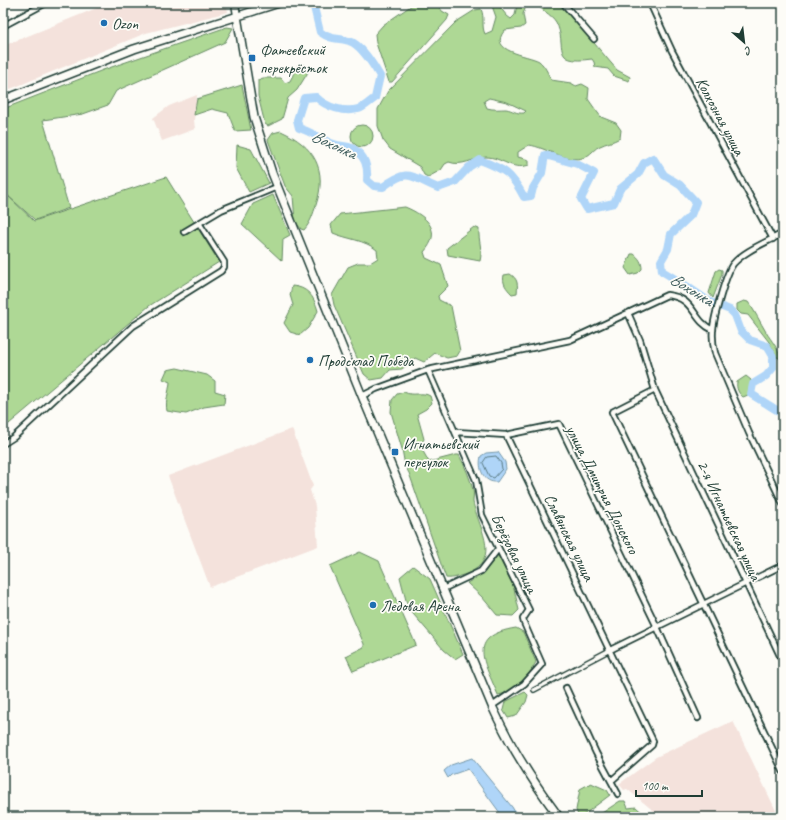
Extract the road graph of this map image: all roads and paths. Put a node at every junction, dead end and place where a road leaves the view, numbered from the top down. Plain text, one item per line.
1 (46, 3) edge
2 (235, 3) edge
3 (279, 3) edge
4 (563, 3) edge
5 (650, 3) edge
6 (237, 16) junction
7 (3, 26) edge
8 (594, 39) dead end
9 (3, 100) edge
10 (277, 187) junction
11 (199, 223) junction
12 (184, 232) dead end
13 (783, 233) edge
14 (773, 239) junction
15 (628, 313) junction
16 (713, 328) junction
17 (428, 370) junction
18 (655, 390) junction
19 (362, 396) junction
20 (456, 432) junction
21 (506, 435) junction
22 (3, 444) edge
23 (783, 504) edge
24 (498, 549) junction
25 (783, 565) edge
26 (746, 584) junction
27 (443, 589) junction
28 (703, 604) junction
29 (657, 627) junction
30 (610, 650) junction
31 (783, 662) edge
32 (566, 688) dead end
33 (534, 690) dead end
34 (492, 706) junction
35 (698, 718) dead end
36 (783, 771) edge
37 (611, 781) junction
38 (618, 794) dead end
39 (559, 817) edge

1 - 7 street
2 - 6 street
3 - 6 main road
4 - 8 street
5 - 14 street, Колхозная улица
6 - 9 main road
6 - 10 main road
10 - 11 street
10 - 19 main road
11 - 12 street
11 - 22 street
13 - 14 street
14 - 16 street
15 - 16 street
15 - 17 street
15 - 18 street, 2-я Игнатьевская улица
16 - 23 street
17 - 19 street
17 - 20 street
18 - 26 street, 2-я Игнатьевская улица
18 - 28 street
19 - 27 main road
20 - 21 street, улица Дмитрия Донского
20 - 24 street, Берёзовая улица
21 - 29 street, улица Дмитрия Донского
21 - 30 street, Славянская улица
24 - 27 street
24 - 34 street, Берёзовая улица
25 - 26 street
26 - 28 street
26 - 31 street, 2-я Игнатьевская улица
27 - 34 main road
28 - 29 street
28 - 36 street
29 - 30 street
29 - 35 street, улица Дмитрия Донского
30 - 33 street
30 - 37 street, Славянская улица
32 - 37 street
34 - 39 main road
37 - 38 street

